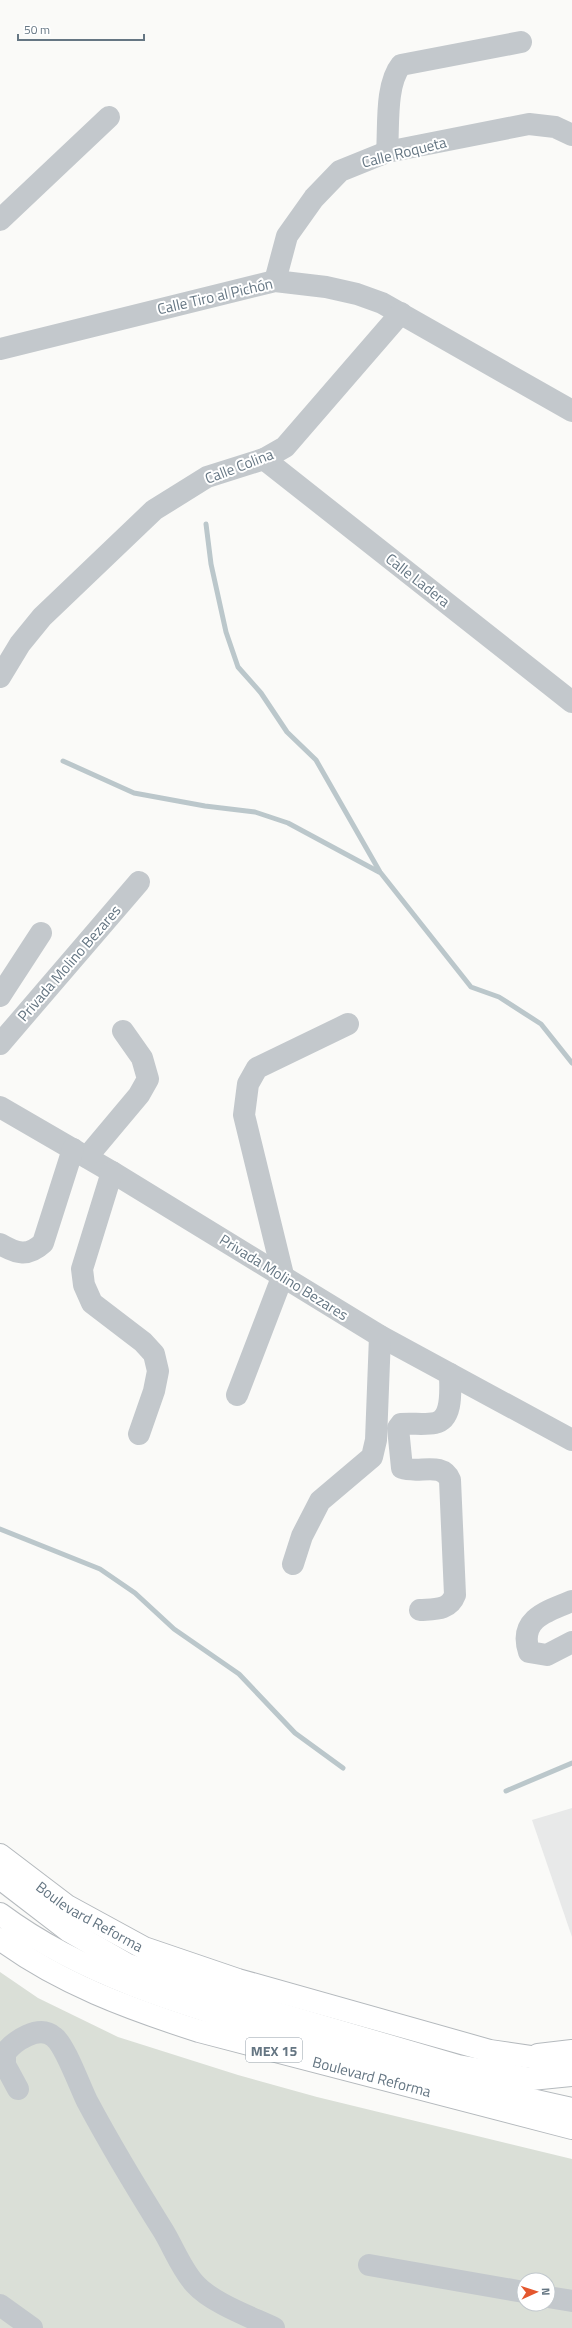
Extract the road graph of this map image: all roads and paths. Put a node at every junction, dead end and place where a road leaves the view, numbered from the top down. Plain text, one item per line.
1 (522, 42) dead end
2 (108, 117) dead end
3 (572, 135) edge
4 (387, 152) junction
5 (0, 220) edge
6 (275, 281) junction
7 (401, 313) junction
8 (0, 349) edge
9 (572, 411) edge
10 (264, 459) junction
11 (0, 677) edge
12 (572, 702) edge
13 (139, 882) dead end
14 (41, 933) dead end
15 (0, 996) edge
16 (348, 1024) dead end
17 (123, 1031) dead end
18 (0, 1044) edge
19 (0, 1108) edge
20 (80, 1153) junction
21 (112, 1172) junction
22 (0, 1244) edge
23 (283, 1275) junction
24 (380, 1336) junction
25 (450, 1374) junction
26 (237, 1395) dead end
27 (139, 1434) dead end
28 (572, 1440) edge
29 (293, 1564) dead end
30 (572, 1601) edge
31 (420, 1610) dead end
32 (572, 1642) edge
33 (0, 1855) edge
34 (0, 1878) edge
35 (0, 1914) edge
36 (0, 1939) edge
37 (572, 2051) edge
38 (534, 2056) junction
39 (572, 2063) edge
40 (572, 2075) edge
41 (18, 2090) dead end
42 (572, 2109) edge
43 (572, 2128) edge
44 (369, 2265) dead end
45 (516, 2291) edge
46 (556, 2298) edge
47 (572, 2301) edge
48 (0, 2304) edge
49 (32, 2328) edge
50 (274, 2328) edge

1 - 4 street
2 - 5 street
3 - 4 street, Calle Roqueta
4 - 6 street, Calle Roqueta
6 - 7 street, Calle Tiro al Pichón
6 - 8 street, Calle Tiro al Pichón
7 - 9 street, Calle Tiro al Pichón
7 - 10 street, Calle Colina
10 - 11 street, Calle Colina
10 - 12 street, Calle Ladera
13 - 18 street, Privada Molino Bezares
14 - 15 street
16 - 23 street
17 - 20 street
19 - 20 street, Privada Molino Bezares
20 - 21 street, Privada Molino Bezares
20 - 22 street
21 - 23 street, Privada Molino Bezares
21 - 27 street
23 - 24 street, Privada Molino Bezares
23 - 26 street
24 - 25 street, Privada Molino Bezares
24 - 29 street
25 - 28 street, Privada Molino Bezares
25 - 31 street
30 - 32 street
33 - 38 main road, Boulevard Reforma
34 - 40 main road
35 - 42 main road
36 - 43 main road, Boulevard Reforma / MEX 15
37 - 38 main road
38 - 39 main road
41 - 50 street
44 - 45 street
46 - 47 street
48 - 49 street

